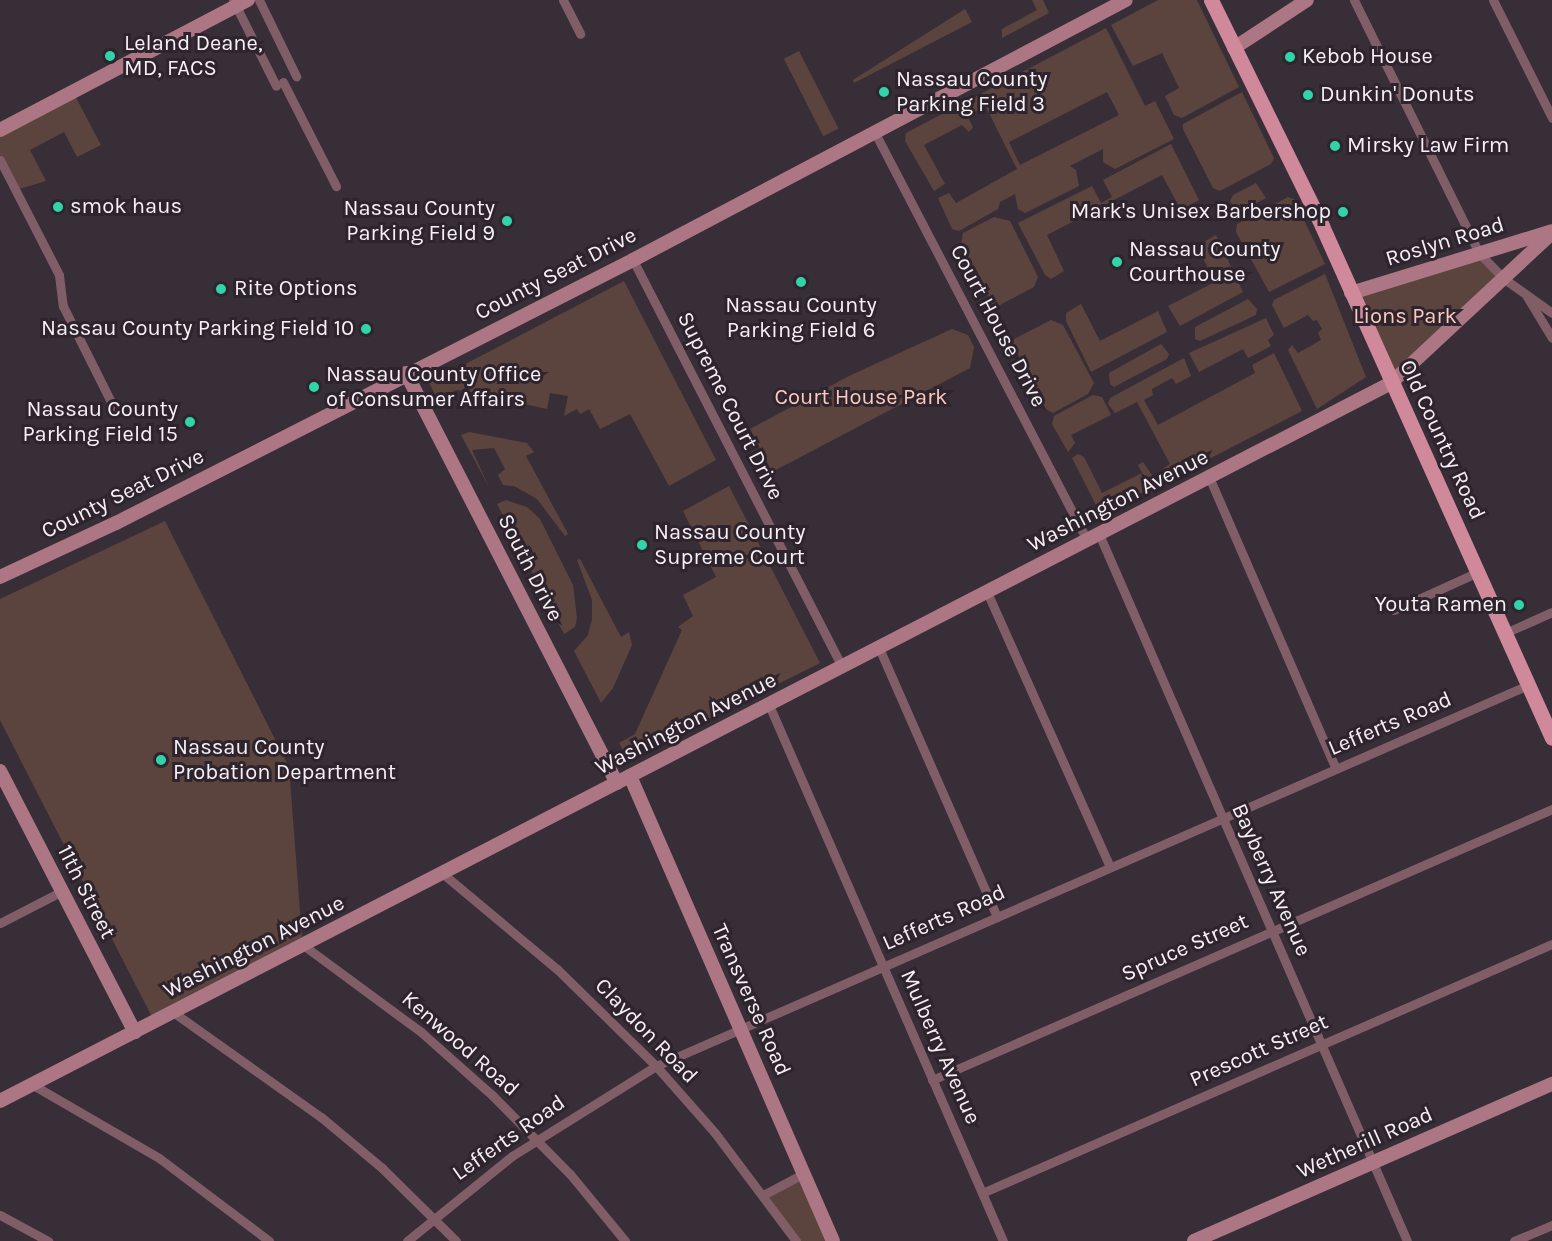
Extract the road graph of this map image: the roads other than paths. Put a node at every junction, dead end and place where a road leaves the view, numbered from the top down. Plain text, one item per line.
1 (259, 0) edge
2 (563, 0) edge
3 (1126, 0) edge
4 (1211, 0) edge
5 (1306, 0) edge
6 (1354, 0) edge
7 (1492, 0) edge
8 (239, 2) edge
9 (580, 34) dead end
10 (1234, 48) junction
11 (296, 75) dead end
12 (1552, 118) edge
13 (0, 129) edge
14 (874, 131) junction
15 (0, 160) edge
16 (336, 186) dead end
17 (1552, 232) edge
18 (1479, 253) junction
19 (633, 260) junction
20 (1503, 278) junction
21 (1521, 288) junction
22 (1351, 292) junction
23 (1552, 313) edge
24 (1552, 338) edge
25 (406, 373) junction
26 (1391, 383) junction
27 (114, 408) dead end
28 (1209, 477) junction
29 (1093, 537) junction
30 (1478, 572) junction
31 (0, 577) edge
32 (987, 592) junction
33 (1394, 610) dead end
34 (1552, 612) edge
35 (1505, 633) junction
36 (879, 648) junction
37 (842, 667) junction
38 (1528, 685) junction
39 (769, 705) junction
40 (1552, 738) edge
41 (1336, 769) junction
42 (0, 771) edge
43 (630, 776) junction
44 (617, 783) junction
45 (1552, 809) edge
46 (1223, 818) junction
47 (1110, 867) junction
48 (442, 873) junction
49 (62, 891) junction
50 (997, 917) junction
51 (0, 923) edge
52 (1272, 931) junction
53 (1552, 944) edge
54 (303, 945) junction
55 (883, 966) junction
56 (173, 1012) junction
57 (740, 1029) junction
58 (135, 1032) junction
59 (1322, 1045) junction
60 (656, 1066) junction
61 (932, 1080) junction
62 (33, 1084) junction
63 (1552, 1084) edge
64 (0, 1101) edge
65 (537, 1140) junction
66 (1373, 1163) junction
67 (803, 1173) junction
68 (982, 1193) junction
69 (763, 1195) junction
70 (0, 1215) edge
71 (434, 1219) junction
72 (1552, 1224) edge
73 (48, 1241) edge
74 (269, 1241) edge
75 (407, 1241) edge
76 (456, 1241) edge
77 (625, 1241) edge
78 (796, 1241) edge
79 (833, 1241) edge
80 (1003, 1241) edge
81 (1194, 1241) edge
82 (1407, 1241) edge
83 (1514, 1241) edge

1 - 11 street
2 - 9 street
3 - 14 main road, County Seat Drive
4 - 10 main road, Old Country Road
5 - 10 main road
6 - 18 street
7 - 12 street
8 - 13 main road
8 - 16 street
10 - 22 main road, Old Country Road
14 - 19 main road, County Seat Drive
14 - 29 street, Court House Drive
15 - 27 street
17 - 18 main road, Roslyn Road
17 - 20 main road, Roslyn Road
18 - 20 street
18 - 22 main road, Roslyn Road
19 - 25 main road, County Seat Drive
19 - 37 street, Supreme Court Drive
20 - 21 street
20 - 26 main road, Roslyn Road
21 - 23 street
21 - 24 street
22 - 26 main road, Old Country Road
25 - 31 main road, County Seat Drive
25 - 44 main road, South Drive
26 - 28 main road, Washington Avenue
26 - 30 main road, Old Country Road
28 - 29 main road, Washington Avenue
28 - 41 street
29 - 32 main road, Washington Avenue
29 - 46 street, Bayberry Avenue
30 - 33 street
30 - 35 main road, Old Country Road
32 - 36 main road, Washington Avenue
32 - 47 street
34 - 35 street
35 - 38 main road, Old Country Road
36 - 37 main road, Washington Avenue
36 - 50 street
37 - 39 main road, Washington Avenue
38 - 40 main road, Old Country Road
38 - 41 street, Lefferts Road
39 - 43 main road, Washington Avenue
39 - 55 street, Mulberry Avenue
41 - 46 street, Lefferts Road
42 - 49 main road, 11th Street
43 - 44 main road, Washington Avenue
43 - 57 main road, Transverse Road
44 - 48 main road, Washington Avenue
45 - 52 street, Spruce Street
46 - 47 street, Lefferts Road
46 - 52 street, Bayberry Avenue
47 - 50 street, Lefferts Road
48 - 54 main road, Washington Avenue
48 - 60 street, Claydon Road
49 - 51 street
49 - 58 main road, 11th Street
50 - 55 street, Lefferts Road
52 - 59 street, Bayberry Avenue
52 - 61 street, Spruce Street
53 - 59 street, Prescott Street
54 - 56 main road, Washington Avenue
54 - 65 street, Kenwood Road
55 - 57 street, Lefferts Road
55 - 61 street, Mulberry Avenue
56 - 58 main road, Washington Avenue
56 - 71 street
57 - 60 street, Lefferts Road
57 - 67 main road, Transverse Road
58 - 62 main road, Washington Avenue
59 - 66 street, Bayberry Avenue
59 - 68 street, Prescott Street
60 - 65 street, Lefferts Road
60 - 69 street, Claydon Road
61 - 68 street, Mulberry Avenue
62 - 64 main road, Washington Avenue
62 - 74 street
63 - 66 main road, Wetherill Road
65 - 71 street, Lefferts Road
65 - 77 street, Kenwood Road
66 - 81 main road, Wetherill Road
66 - 82 street, Bayberry Avenue
67 - 69 street
67 - 79 main road, Transverse Road
68 - 80 street, Mulberry Avenue
69 - 78 street, Claydon Road
70 - 73 street
71 - 75 street, Lefferts Road
71 - 76 street
72 - 83 street

